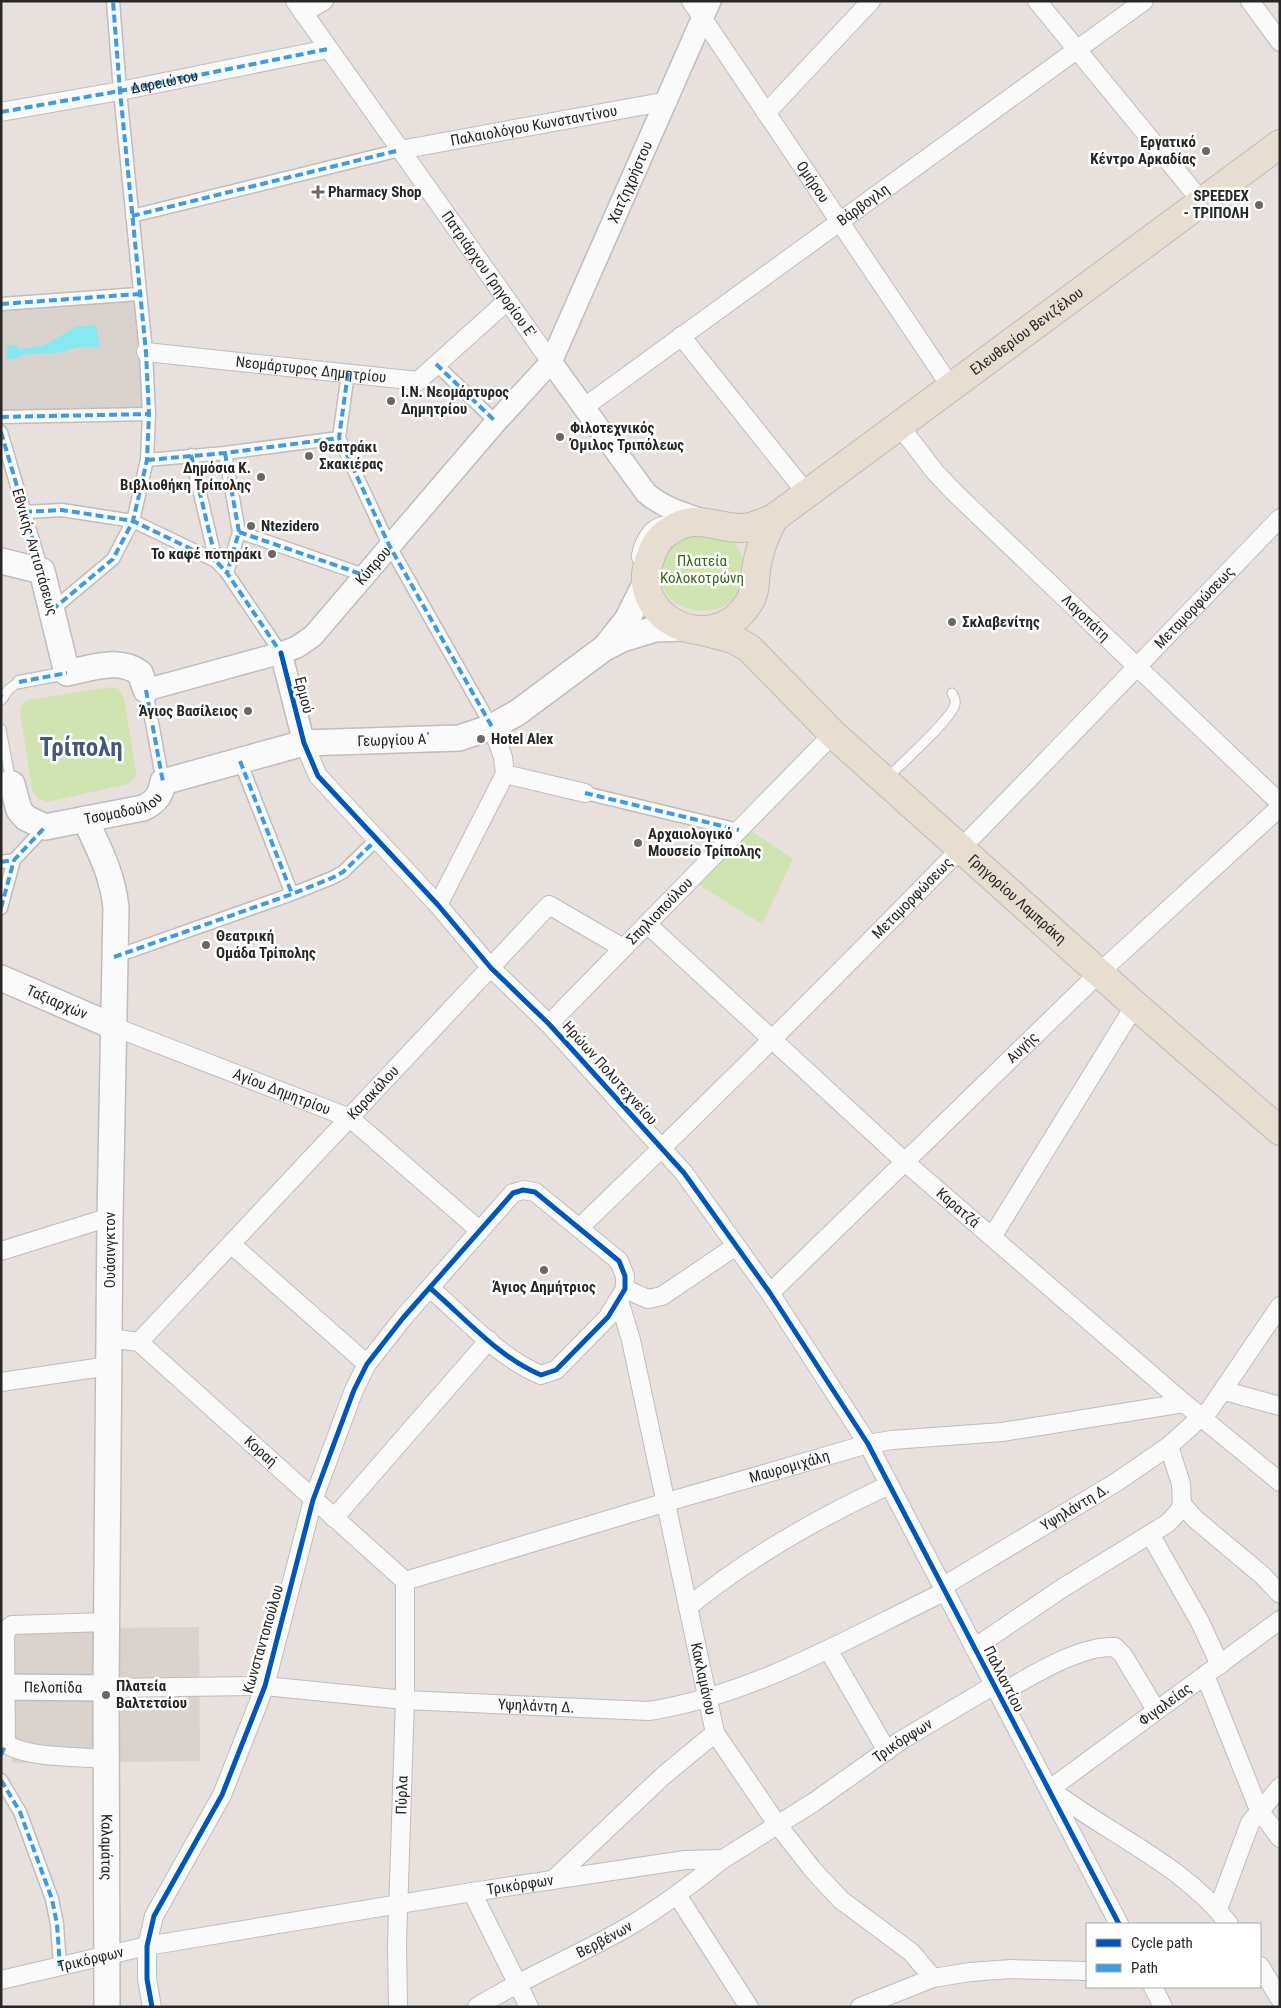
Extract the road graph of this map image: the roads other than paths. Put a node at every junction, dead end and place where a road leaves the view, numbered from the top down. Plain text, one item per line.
1 (113, 1) edge
2 (324, 1) edge
3 (871, 1) edge
4 (1037, 1) edge
5 (1144, 1) edge
6 (1250, 1) edge
7 (299, 7) edge
8 (701, 7) edge
9 (1280, 42) edge
10 (328, 49) junction
11 (1076, 50) junction
12 (120, 91) junction
13 (668, 101) junction
14 (1, 112) edge
15 (766, 113) junction
16 (1280, 144) edge
17 (400, 150) junction
18 (1202, 202) junction
19 (132, 216) junction
20 (839, 221) junction
21 (139, 294) junction
22 (507, 301) junction
23 (1, 304) edge
24 (681, 336) junction
25 (146, 352) junction
26 (551, 362) junction
27 (436, 364) junction
28 (348, 374) junction
29 (951, 387) junction
30 (582, 408) junction
31 (149, 414) junction
32 (1, 417) edge
33 (496, 422) junction
34 (899, 425) junction
35 (1, 432) edge
36 (339, 438) junction
37 (225, 453) junction
38 (191, 455) junction
39 (147, 460) junction
40 (807, 494) junction
41 (24, 512) junction
42 (774, 518) junction
43 (1280, 518) edge
44 (133, 521) junction
45 (703, 522) junction
46 (239, 532) junction
47 (389, 545) junction
48 (1, 561) edge
49 (216, 561) junction
50 (756, 567) junction
51 (42, 572) junction
52 (228, 573) junction
53 (364, 576) junction
54 (646, 578) junction
55 (749, 604) junction
56 (52, 610) junction
57 (693, 630) junction
58 (603, 649) junction
59 (281, 654) junction
60 (761, 659) junction
61 (1138, 666) junction
62 (67, 673) junction
63 (19, 682) joint
64 (146, 690) junction
65 (952, 693) dead end
66 (2, 698) edge
67 (492, 727) junction
68 (1, 729) edge
69 (834, 734) junction
70 (304, 743) junction
71 (240, 762) junction
72 (504, 774) junction
73 (885, 780) junction
74 (163, 782) junction
75 (6, 784) edge
76 (585, 794) joint
77 (1280, 805) edge
78 (85, 819) junction
79 (45, 827) junction
80 (739, 830) junction
81 (376, 840) junction
82 (962, 848) junction
83 (14, 860) junction
84 (1, 862) edge
85 (292, 894) junction
86 (438, 905) junction
87 (1, 908) edge
88 (647, 924) junction
89 (624, 948) junction
90 (114, 957) junction
91 (491, 968) junction
92 (1099, 973) junction
93 (1, 978) edge
94 (1135, 1005) junction
95 (548, 1024) junction
96 (112, 1026) junction
97 (772, 1039) junction
98 (350, 1118) junction
99 (1280, 1131) edge
100 (662, 1149) junction
101 (905, 1162) junction
102 (110, 1217) junction
103 (579, 1228) junction
104 (479, 1230) junction
105 (992, 1236) junction
106 (231, 1244) junction
107 (736, 1246) junction
108 (1, 1250) edge
109 (430, 1288) junction
110 (770, 1293) junction
111 (622, 1295) junction
112 (1280, 1306) edge
113 (109, 1338) junction
114 (489, 1340) junction
115 (140, 1342) junction
116 (367, 1364) junction
117 (109, 1366) junction
118 (1, 1382) edge
119 (1225, 1390) junction
120 (1184, 1403) junction
121 (1280, 1406) edge
122 (1202, 1418) junction
123 (868, 1444) junction
124 (1169, 1446) junction
125 (1280, 1482) edge
126 (889, 1485) junction
127 (313, 1500) junction
128 (667, 1502) junction
129 (1182, 1504) junction
130 (334, 1518) junction
131 (1150, 1534) junction
132 (405, 1582) junction
133 (943, 1590) junction
134 (1280, 1594) edge
135 (688, 1607) junction
136 (1280, 1620) edge
137 (107, 1622) junction
138 (974, 1648) junction
139 (829, 1651) junction
140 (1220, 1665) junction
141 (1205, 1674) junction
142 (265, 1686) junction
143 (3, 1687) edge
144 (106, 1688) junction
145 (996, 1690) junction
146 (706, 1697) junction
147 (405, 1700) junction
148 (1156, 1710) junction
149 (715, 1733) junction
150 (4, 1749) edge
151 (887, 1751) junction
152 (106, 1758) junction
153 (1, 1780) edge
154 (1280, 1787) edge
155 (1050, 1788) junction
156 (1259, 1810) junction
157 (777, 1824) junction
158 (1280, 1838) edge
159 (723, 1859) junction
160 (553, 1880) junction
161 (472, 1892) junction
162 (677, 1895) junction
163 (398, 1904) junction
164 (1218, 1909) junction
165 (1118, 1923) edge
166 (1228, 1923) edge
167 (147, 1946) junction
168 (106, 1956) junction
169 (60, 1966) junction
170 (1261, 1968) edge
171 (1086, 1971) edge
172 (933, 1978) junction
173 (1, 1980) edge
174 (516, 1983) junction
175 (1154, 1988) edge
176 (1280, 1999) edge
177 (107, 2007) edge
178 (152, 2007) edge
179 (398, 2007) edge
180 (477, 2007) edge
181 (529, 2007) edge
182 (750, 2007) edge
183 (860, 2007) edge
184 (1163, 2007) edge

1 - 12 street
2 - 7 street
3 - 15 street
4 - 11 street
5 - 11 street, Βάρβογλη
6 - 9 street
7 - 10 street, Πατριάρχου Γρηγορίου Ε'
8 - 13 street, Χατζηχρήστου
8 - 15 street, Ομήρου
10 - 12 street, Δαρειώτου
10 - 17 street, Πατριάρχου Γρηγορίου Ε'
11 - 18 street
11 - 20 street, Βάρβογλη
12 - 14 street, Δαρειώτου
12 - 19 street
13 - 17 street, Παλαιολόγου Κωνσταντίνου
13 - 26 street, Χατζηχρήστου
15 - 20 street, Ομήρου
16 - 18 main road, Ελευθερίου Βενιζέλου
17 - 19 street
17 - 22 street, Πατριάρχου Γρηγορίου Ε'
18 - 29 main road, Ελευθερίου Βενιζέλου
19 - 21 street
20 - 24 street, Βάρβογλη
20 - 29 street, Ομήρου
21 - 23 street
21 - 25 street
22 - 26 street, Πατριάρχου Γρηγορίου Ε'
22 - 27 street, Νεομάρτυρος Δημητρίου
24 - 30 street, Βάρβογλη
24 - 40 street
25 - 28 street, Νεομάρτυρος Δημητρίου
25 - 31 street
26 - 30 street, Πατριάρχου Γρηγορίου Ε'
26 - 33 street, Κύπρου
27 - 28 street, Νεομάρτυρος Δημητρίου
27 - 33 street
28 - 36 street
29 - 34 main road, Ελευθερίου Βενιζέλου
30 - 45 street, Πατριάρχου Γρηγορίου Ε'
31 - 32 street
31 - 39 street
33 - 47 street, Κύπρου
34 - 40 main road, Ελευθερίου Βενιζέλου
34 - 61 street, Λαγοπάτη
35 - 41 street, Εθνικής Αντιστάσεως
36 - 37 street
36 - 47 street
37 - 38 street
37 - 46 street
38 - 39 street
38 - 49 street
39 - 44 street
40 - 42 main road, Ελευθερίου Βενιζέλου
41 - 44 street
41 - 51 street, Εθνικής Αντιστάσεως
42 - 45 main road
42 - 50 main road
43 - 61 street, Μεταμορφώσεως
44 - 49 street
44 - 56 street
45 - 50 main road
45 - 54 main road
46 - 52 street
46 - 53 street
47 - 53 street, Κύπρου
47 - 67 street
48 - 51 main road
49 - 52 street
50 - 55 main road
51 - 56 main road, Εθνικής Αντιστάσεως
52 - 59 street
53 - 59 street, Κύπρου
54 - 57 main road
54 - 58 main road, Γεωργίου Α΄
55 - 57 main road
55 - 60 main road, Γρηγορίου Λαμπράκη
56 - 62 main road, Εθνικής Αντιστάσεως
57 - 58 main road, Γεωργίου Α΄
57 - 60 main road, Γρηγορίου Λαμπράκη
58 - 67 main road, Γεωργίου Α΄
59 - 64 street, Κύπρου
59 - 70 street, Ερμού
60 - 69 main road, Γρηγορίου Λαμπράκη
61 - 77 street, Λαγοπάτη
61 - 82 street, Μεταμορφώσεως
62 - 63 street, Τσομαδούλου
62 - 64 main road, Τσομαδούλου
63 - 66 lane, Τσομαδούλου
64 - 74 street, Τσομαδούλου
65 - 73 lane
67 - 70 main road, Γεωργίου Α΄
67 - 72 street
68 - 75 lane
69 - 73 main road, Γρηγορίου Λαμπράκη
69 - 80 street, Σπηλιοπούλου
70 - 71 main road, Γεωργίου Α΄
70 - 81 street, Ηρώων Πολυτεχνείου
71 - 74 main road, Γεωργίου Α΄
71 - 85 street
72 - 76 street
72 - 86 street
73 - 82 main road, Γρηγορίου Λαμπράκη
74 - 78 main road, Τσομαδούλου
75 - 79 main road
76 - 80 street
77 - 92 street, Αυγής
78 - 79 main road, Τσομαδούλου
78 - 90 main road, Ουάσινγκτον
79 - 83 street
80 - 88 street, Σπηλιοπούλου
81 - 85 street
81 - 86 street, Ηρώων Πολυτεχνείου
82 - 92 main road, Γρηγορίου Λαμπράκη
82 - 97 street, Μεταμορφώσεως
83 - 84 street
83 - 87 street
85 - 90 street
86 - 91 street, Ηρώων Πολυτεχνείου
88 - 89 street, Σπηλιοπούλου
88 - 97 street, Καρατζά
89 - 91 street, Καρακάλου
89 - 95 street, Σπηλιοπούλου
90 - 96 main road, Ουάσινγκτον
91 - 95 street, Ηρώων Πολυτεχνείου
91 - 98 street, Καρακάλου
92 - 94 main road, Γρηγορίου Λαμπράκη
92 - 101 street, Αυγής
93 - 96 main road, Ταξιαρχών
94 - 99 main road, Γρηγορίου Λαμπράκη
94 - 105 street
95 - 100 street, Ηρώων Πολυτεχνείου
96 - 98 street, Αγίου Δημητρίου
96 - 102 main road, Ουάσινγκτον
97 - 100 street, Μεταμορφώσεως
97 - 101 street, Καρατζά
98 - 104 street, Αγίου Δημητρίου
98 - 106 street, Καρακάλου
100 - 103 street, Μεταμορφώσεως
100 - 107 street, Ηρώων Πολυτεχνείου
101 - 105 street, Καρατζά
101 - 110 street, Αυγής
102 - 108 street
102 - 113 main road, Ουάσινγκτον
103 - 104 street
103 - 111 street
104 - 109 street
105 - 120 street, Καρατζά
106 - 115 street, Καρακάλου
106 - 116 street
107 - 110 street, Ηρώων Πολυτεχνείου
107 - 111 street
109 - 114 street
109 - 116 street, Κωνσταντοπούλου
110 - 123 street, Ηρώων Πολυτεχνείου
111 - 114 street
111 - 128 street, Κακλαμάνου
112 - 119 street, Υψηλάντη Δ.
113 - 115 street
113 - 117 main road, Ουάσινγκτον
114 - 130 street
115 - 127 street, Κοραή
116 - 127 street, Κωνσταντοπούλου
117 - 118 street
117 - 137 main road, Ουάσινγκτον
119 - 121 street
119 - 122 street, Υψηλάντη Δ.
120 - 122 street, Καρατζά
120 - 123 street, Μαυρομιχάλη
122 - 124 street, Υψηλάντη Δ.
122 - 125 street, Καρατζά
123 - 126 street, Παλλαντίου
123 - 128 street, Μαυρομιχάλη
124 - 129 street
124 - 133 street, Υψηλάντη Δ.
126 - 133 street, Παλλαντίου
126 - 135 street
127 - 130 street, Κοραή
127 - 142 street, Κωνσταντοπούλου
128 - 132 street, Μαυρομιχάλη
128 - 135 street, Κακλαμάνου
129 - 131 street
129 - 134 street
130 - 132 street, Κοραή
131 - 138 street
131 - 140 street
132 - 147 street, Πύρλα
133 - 138 street, Παλλαντίου
133 - 139 street, Υψηλάντη Δ.
135 - 146 street, Κακλαμάνου
136 - 140 street, Φιγαλείας
137 - 143 street
137 - 144 main road, Ουάσινγκτον
138 - 145 street, Παλλαντίου
139 - 146 street, Υψηλάντη Δ.
139 - 151 street
140 - 141 street, Φιγαλείας
141 - 148 street, Φιγαλείας
141 - 156 street
142 - 144 street, Υψηλάντη Δ.
142 - 147 street, Υψηλάντη Δ.
142 - 167 street, Κωνσταντοπούλου
143 - 144 main road, Πελοπίδα
143 - 150 street
144 - 152 main road, Καλαμάτας
145 - 148 street, Τρικόρφων
145 - 151 street, Τρικόρφων
145 - 155 street, Παλλαντίου
146 - 147 street, Υψηλάντη Δ.
146 - 149 street, Κακλαμάνου
147 - 163 street, Πύρλα
148 - 155 street, Φιγαλείας
149 - 157 street, Κακλαμάνου
149 - 160 street
150 - 152 street
151 - 157 street, Τρικόρφων
152 - 168 main road, Καλαμάτας
153 - 169 street
154 - 156 street
155 - 164 street
155 - 165 street, Παλλαντίου
156 - 158 street
156 - 164 street
157 - 159 street, Τρικόρφων
157 - 172 street, Κακλαμάνου
159 - 160 street, Τρικόρφων
159 - 162 street, Βερβένων
160 - 161 street, Τρικόρφων
161 - 163 street, Τρικόρφων
161 - 174 street
162 - 174 street, Βερβένων
162 - 182 street
163 - 167 street, Τρικόρφων
163 - 179 street, Πύρλα
164 - 166 street
167 - 168 street, Τρικόρφων
167 - 178 street, Κωνσταντοπούλου
168 - 169 street, Τρικόρφων
168 - 177 main road, Καλαμάτας
169 - 173 street, Τρικόρφων
170 - 176 street
171 - 172 street
172 - 183 street
174 - 180 street, Βερβένων
174 - 181 street
175 - 184 street

